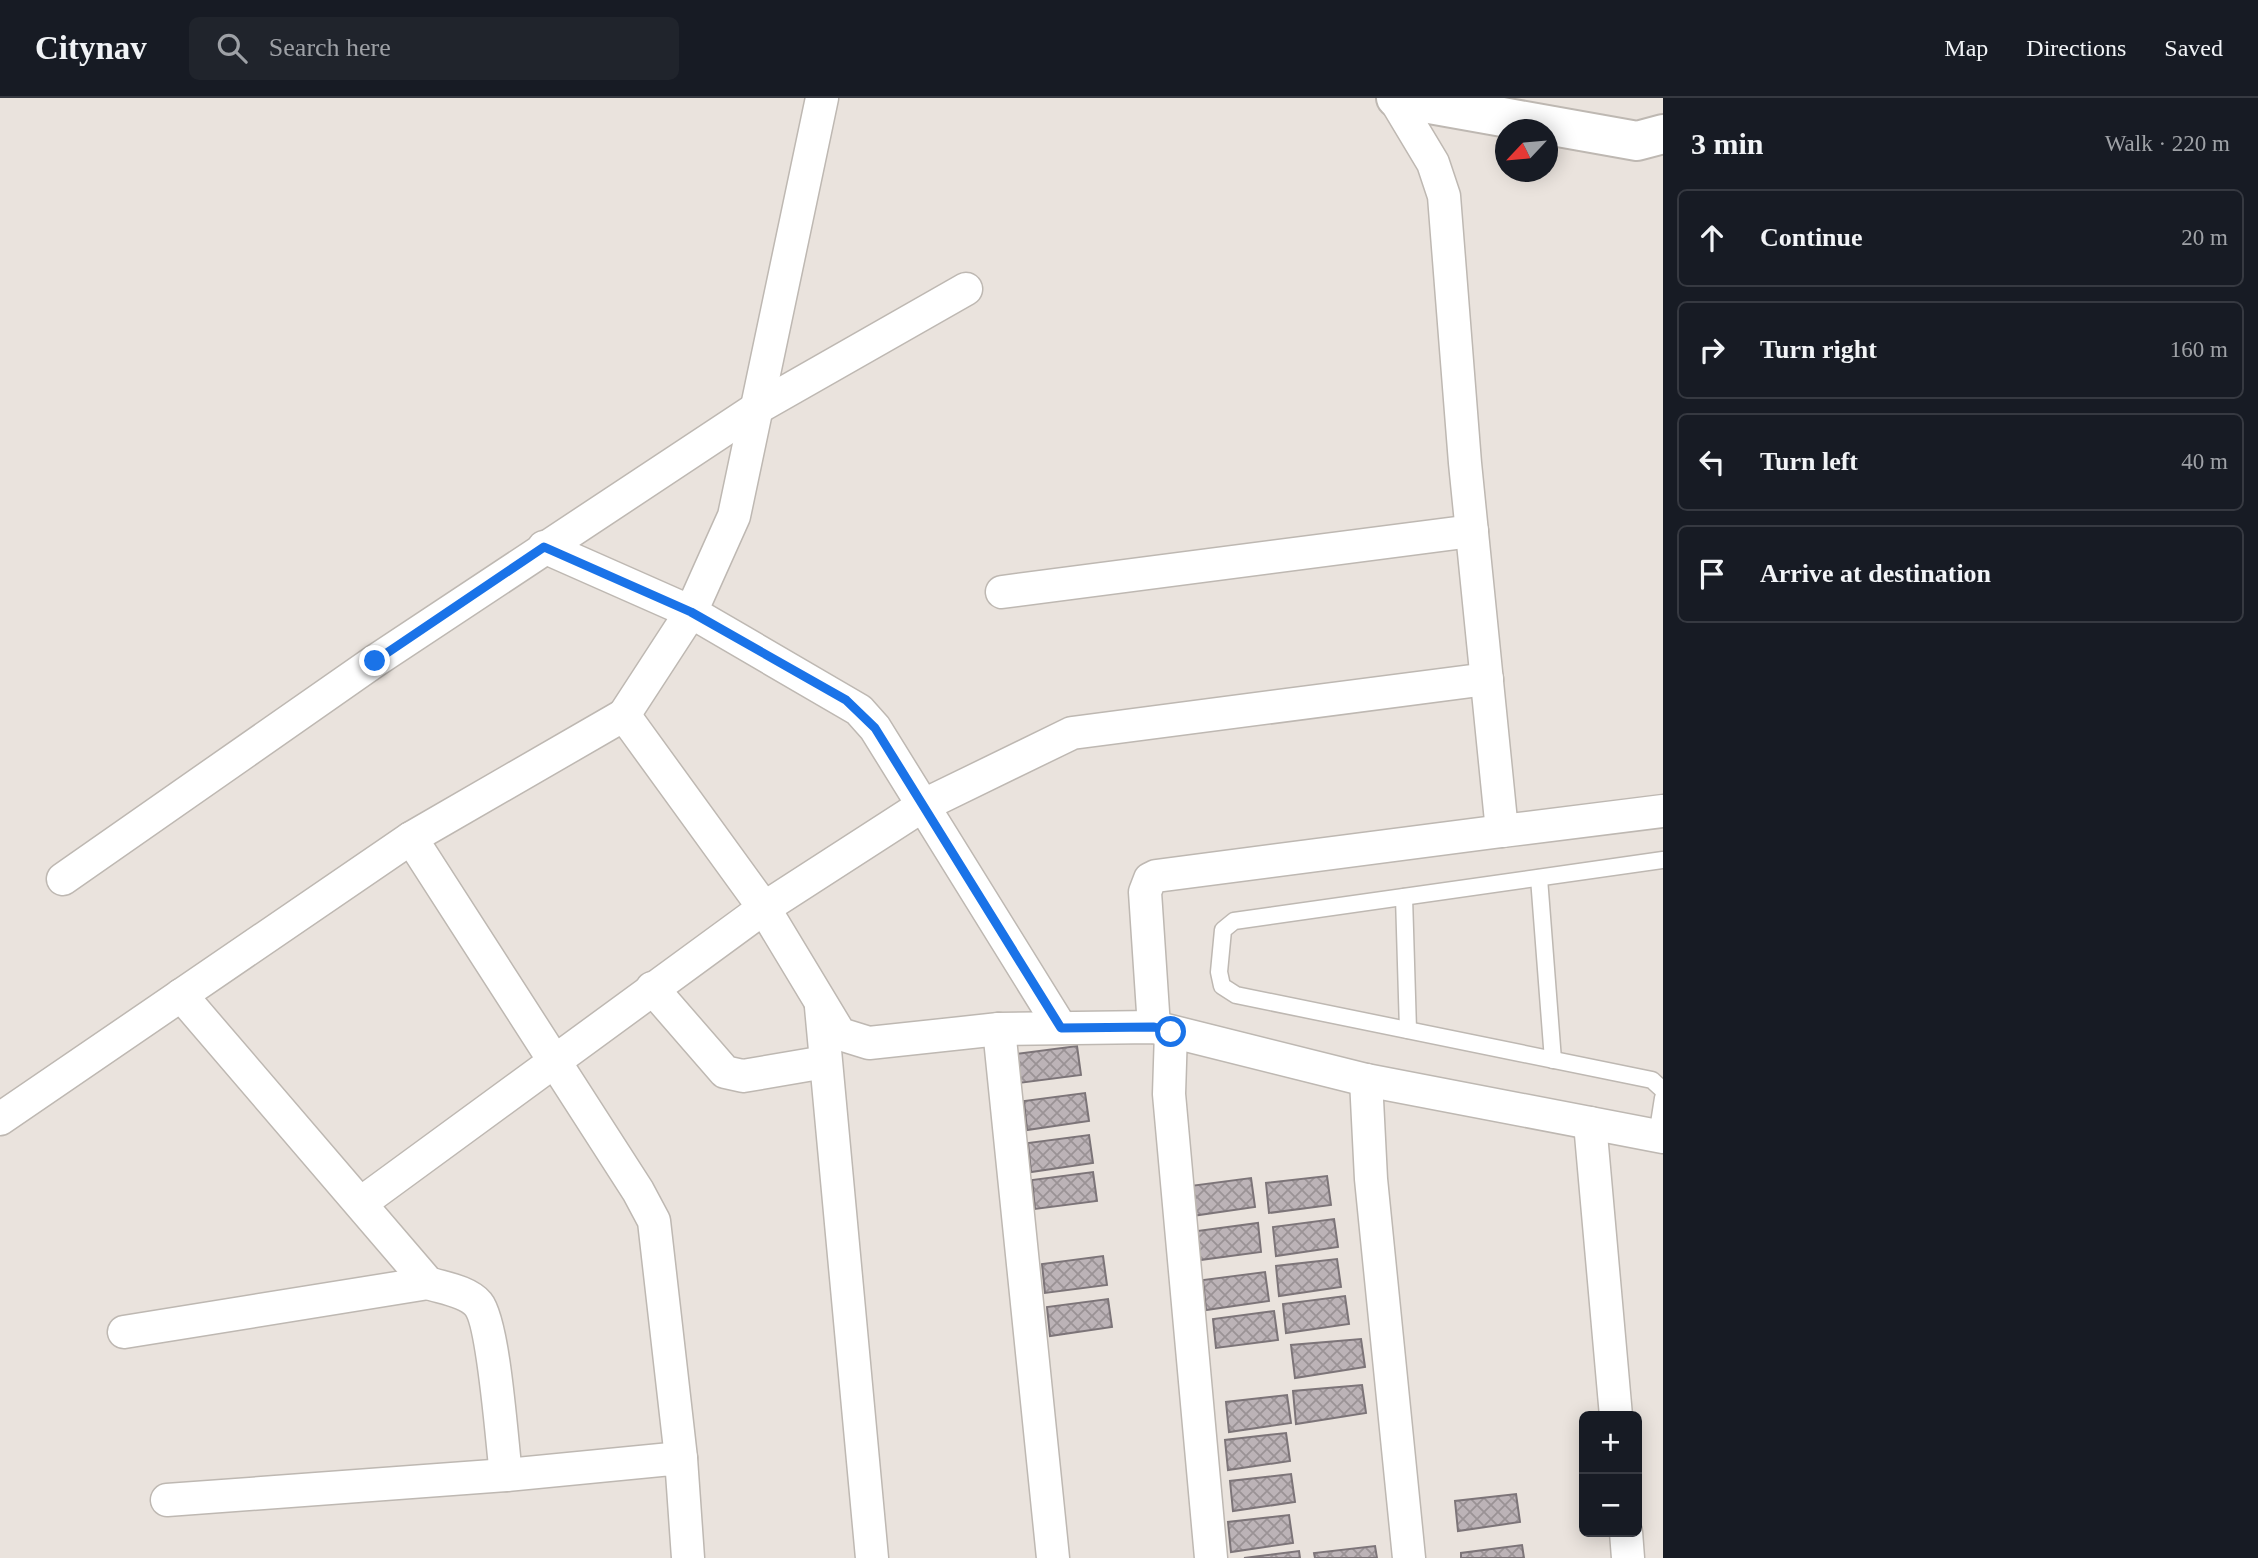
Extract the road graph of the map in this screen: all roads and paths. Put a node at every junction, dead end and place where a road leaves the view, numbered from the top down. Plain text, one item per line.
1 (822, 98) edge
2 (1395, 98) edge
3 (1663, 134) edge
4 (966, 289) dead end
5 (757, 408) junction
6 (1472, 531) junction
7 (544, 547) junction
8 (1002, 592) dead end
9 (691, 612) junction
10 (1487, 679) junction
11 (624, 715) junction
12 (922, 806) junction
13 (1663, 811) edge
14 (1502, 831) junction
15 (411, 838) junction
16 (1663, 860) edge
17 (1539, 878) junction
18 (63, 879) dead end
19 (1404, 897) junction
20 (764, 908) junction
21 (652, 988) junction
22 (180, 995) junction
23 (821, 1005) junction
24 (1061, 1028) junction
25 (999, 1029) junction
26 (1162, 1030) junction
27 (1408, 1030) junction
28 (554, 1059) junction
29 (1553, 1060) junction
30 (825, 1062) junction
31 (1366, 1080) junction
32 (1663, 1090) edge
33 (1663, 1098) edge
34 (2, 1113) edge
35 (1590, 1123) junction
36 (1660, 1136) edge
37 (361, 1203) junction
38 (428, 1283) junction
39 (124, 1332) dead end
40 (1616, 1411) edge
41 (681, 1458) junction
42 (506, 1475) junction
43 (166, 1500) dead end
44 (1626, 1537) edge
45 (688, 1558) edge
46 (872, 1558) edge
47 (1053, 1558) edge
48 (1211, 1558) edge
49 (1409, 1558) edge
50 (1628, 1558) edge

1 - 5 street
2 - 3 street
2 - 6 street
4 - 5 street
5 - 7 street
5 - 9 street
6 - 8 street
6 - 10 street
7 - 9 street
7 - 18 street
9 - 11 street
9 - 12 street
10 - 12 street
10 - 14 street
11 - 15 street
11 - 20 street
12 - 20 street
12 - 24 street
13 - 14 street
14 - 26 street
15 - 22 street
15 - 28 street
16 - 17 lane
17 - 19 lane
17 - 29 lane
19 - 27 lane
19 - 27 lane
20 - 21 street
20 - 23 street
21 - 28 street
21 - 30 street
22 - 34 street
22 - 37 street
23 - 25 street
23 - 30 street
24 - 25 street
24 - 26 street
25 - 47 street
26 - 31 street
26 - 48 street
27 - 29 lane
28 - 37 street
28 - 41 street
29 - 32 lane
30 - 46 street
31 - 35 street
31 - 49 street
33 - 36 lane
35 - 36 street
35 - 40 street
37 - 38 street
38 - 39 street
38 - 42 street
41 - 42 street
41 - 45 street
42 - 43 street
44 - 50 street

